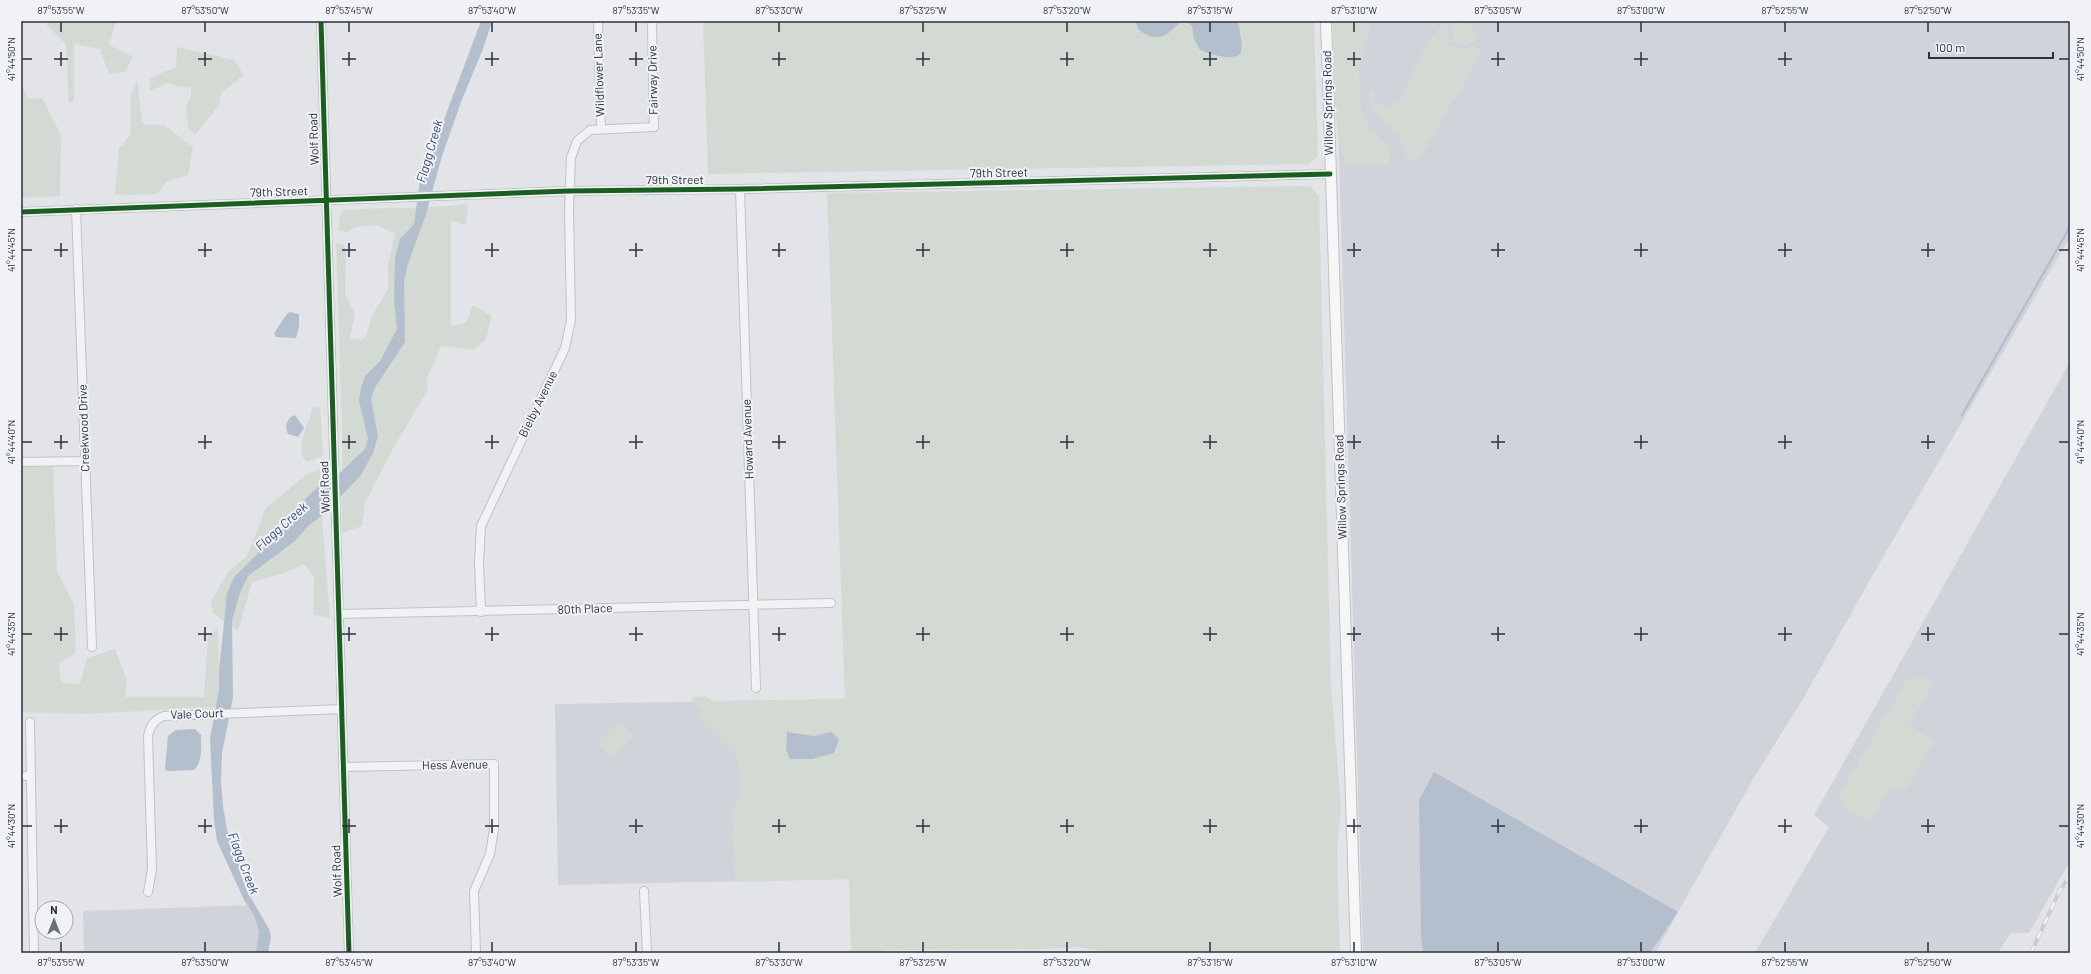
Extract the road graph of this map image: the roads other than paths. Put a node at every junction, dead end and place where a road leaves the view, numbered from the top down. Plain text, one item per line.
1 (321, 21) edge
2 (598, 21) edge
3 (653, 21) edge
4 (1326, 21) edge
5 (601, 128) junction
6 (1330, 174) junction
7 (740, 190) junction
8 (569, 191) junction
9 (326, 200) junction
10 (76, 210) junction
11 (21, 212) edge
12 (85, 461) junction
13 (21, 462) edge
14 (831, 603) dead end
15 (754, 604) junction
16 (481, 612) junction
17 (339, 614) junction
18 (92, 647) dead end
19 (756, 688) dead end
20 (342, 709) junction
21 (30, 722) dead end
22 (344, 767) junction
23 (21, 776) edge
24 (30, 776) junction
25 (644, 891) dead end
26 (148, 892) dead end
27 (34, 953) edge
28 (349, 953) edge
29 (476, 953) edge
30 (647, 953) edge
31 (1356, 953) edge

1 - 9 street, Wolf Road
2 - 5 street, Wildflower Lane
3 - 5 street, Fairway Drive
4 - 6 main road, Willow Springs Road
5 - 8 street, Fairway Drive
6 - 7 street, 79th Street
6 - 31 main road, Willow Springs Road
7 - 8 street, 79th Street
7 - 15 street, Howard Avenue
8 - 9 street, 79th Street
8 - 16 street, Bielby Avenue
9 - 10 street, 79th Street
9 - 17 street, Wolf Road
10 - 11 street, 79th Street
10 - 12 street, Creekwood Drive
12 - 13 street
12 - 18 street, Creekwood Drive
14 - 15 street, 80th Place
15 - 16 street, 80th Place
15 - 19 street, Howard Avenue
16 - 17 street, 80th Place
17 - 20 street, Wolf Road
20 - 22 street, Wolf Road
20 - 26 street, Vale Court
21 - 24 street
22 - 28 street, Wolf Road
22 - 29 street, Hess Avenue
23 - 24 street
24 - 27 street
25 - 30 street

